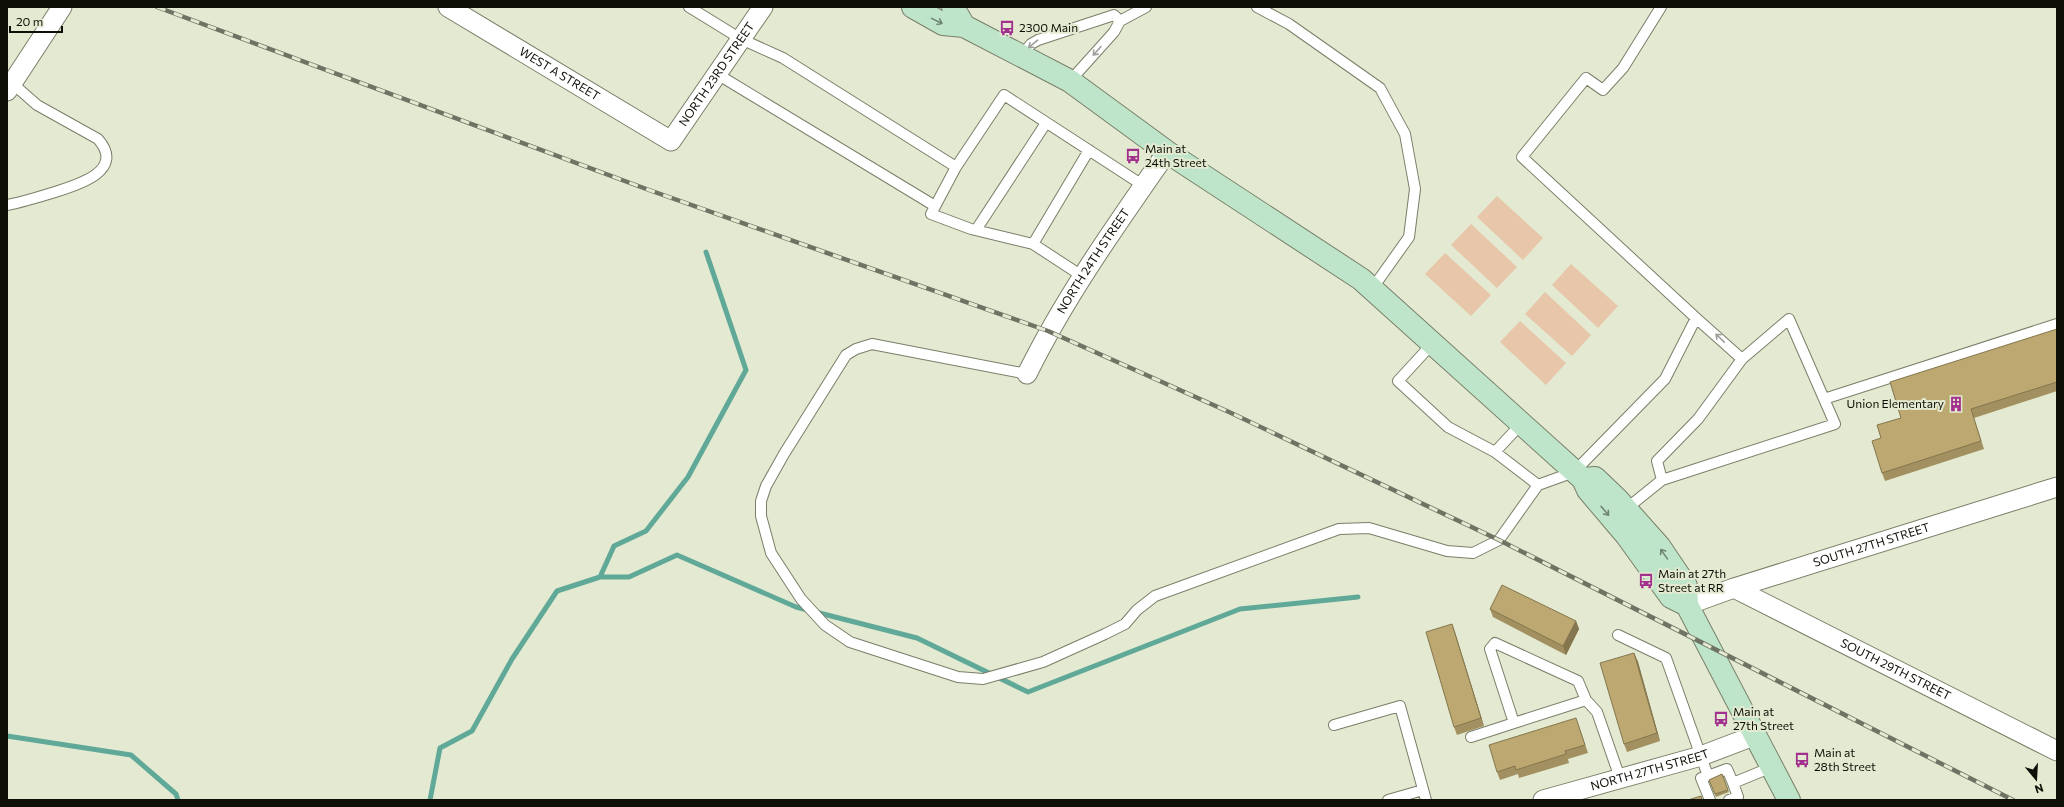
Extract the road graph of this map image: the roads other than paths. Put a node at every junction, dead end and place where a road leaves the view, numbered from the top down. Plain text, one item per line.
1 (62, 7) edge
2 (448, 7) edge
3 (689, 7) edge
4 (763, 7) edge
5 (913, 7) edge
6 (953, 7) edge
7 (1146, 7) edge
8 (1257, 7) edge
9 (1661, 7) edge
10 (1120, 21) junction
11 (964, 26) junction
12 (741, 39) junction
13 (1021, 56) junction
14 (717, 74) junction
15 (1070, 81) junction
16 (10, 87) edge
17 (1046, 123) junction
18 (671, 141) joint
19 (1089, 150) junction
20 (1167, 152) junction
21 (956, 167) junction
22 (1144, 186) junction
23 (7, 205) edge
24 (935, 206) junction
25 (976, 230) junction
26 (1033, 244) junction
27 (1082, 276) junction
28 (1372, 289) junction
29 (1696, 318) junction
30 (2057, 324) edge
31 (1432, 344) junction
32 (1742, 359) junction
33 (1027, 374) joint
34 (1824, 399) junction
35 (1521, 424) junction
36 (1495, 452) junction
37 (1578, 476) junction
38 (1662, 480) junction
39 (1538, 485) junction
40 (2057, 487) edge
41 (1626, 509) junction
42 (1734, 588) junction
43 (1687, 605) junction
44 (1618, 635) dead end
45 (1586, 700) junction
46 (1514, 723) junction
47 (1334, 724) dead end
48 (1756, 735) junction
49 (1471, 737) dead end
50 (2057, 751) edge
51 (1701, 756) junction
52 (1772, 767) junction
53 (1708, 776) junction
54 (1620, 778) junction
55 (1733, 783) junction
56 (1423, 790) junction
57 (1388, 800) edge
58 (1426, 800) edge
59 (1543, 800) edge
60 (1710, 800) edge
61 (1729, 800) edge
62 (1789, 800) edge

1 - 16 street
2 - 18 street, WEST A STREET
3 - 12 lane
4 - 12 street, NORTH 23RD STREET
5 -> 11 main road
6 - 11 main road
7 - 10 lane
8 - 28 lane
9 - 29 lane
10 -> 13 lane
10 -> 15 lane
11 - 13 main road
12 - 14 street, NORTH 23RD STREET
12 - 21 lane
13 - 15 main road
14 - 18 street, NORTH 23RD STREET
14 - 24 lane
15 - 20 main road
16 - 23 lane
17 - 19 lane
17 - 21 lane
17 - 25 lane
19 - 22 lane
19 - 26 lane
20 - 22 street, NORTH 24TH STREET
20 - 28 main road
21 - 24 lane
22 - 27 street, NORTH 24TH STREET
24 - 25 lane
25 - 26 lane
26 - 27 lane
27 - 33 street, NORTH 24TH STREET
28 - 31 main road
32 -> 29 lane
29 - 37 lane
30 - 34 lane
31 - 35 main road
31 - 36 lane
32 - 34 lane
32 - 38 lane
33 - 39 lane
34 - 38 lane
35 - 36 lane
35 - 37 main road
36 - 39 lane
37 - 39 lane
37 - 41 main road
37 -> 43 main road
38 - 41 lane
40 - 42 street, SOUTH 27TH STREET
43 -> 41 main road
42 - 43 street, SOUTH 27TH STREET
42 - 50 street, SOUTH 29TH STREET
43 - 48 main road
44 - 51 lane
45 - 46 lane
45 - 46 lane
45 - 54 lane
46 - 49 lane
47 - 56 lane
48 - 51 street, NORTH 27TH STREET
48 - 52 main road
51 - 53 lane
51 - 54 street, NORTH 27TH STREET
52 - 55 lane
52 - 62 main road
53 - 55 lane
53 - 60 lane
54 - 59 street, NORTH 27TH STREET
55 - 61 lane
56 - 57 lane
56 - 58 lane

